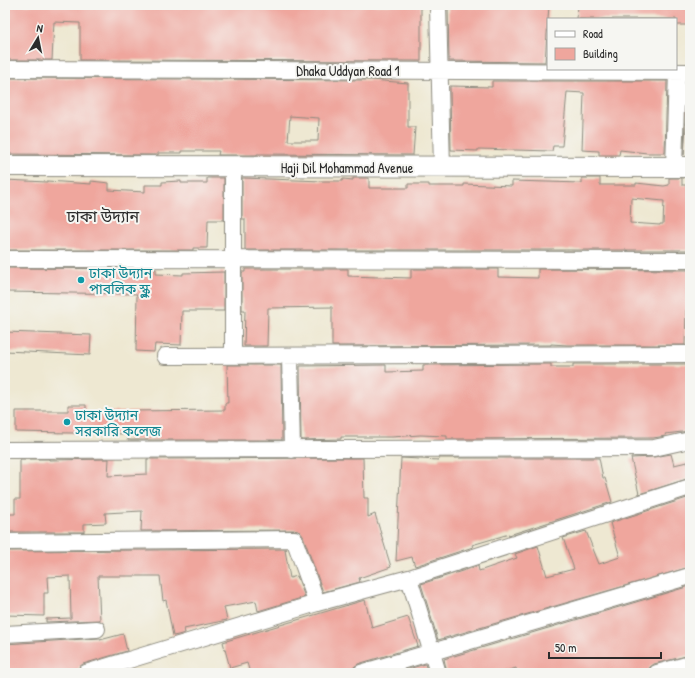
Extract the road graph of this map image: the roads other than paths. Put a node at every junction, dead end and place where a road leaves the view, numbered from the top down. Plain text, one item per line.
1 (438, 5) edge
2 (5, 69) edge
3 (439, 70) junction
4 (683, 72) edge
5 (5, 166) edge
6 (233, 166) junction
7 (682, 167) edge
8 (442, 168) junction
9 (5, 260) edge
10 (234, 260) junction
11 (690, 260) edge
12 (690, 354) edge
13 (165, 356) dead end
14 (233, 356) junction
15 (290, 356) junction
16 (690, 440) edge
17 (5, 450) edge
18 (292, 450) junction
19 (690, 487) edge
20 (5, 542) edge
21 (690, 576) edge
22 (409, 578) junction
23 (317, 603) junction
24 (97, 629) dead end
25 (5, 634) edge
26 (432, 652) junction
27 (690, 664) edge
28 (86, 673) edge
29 (361, 673) edge
30 (438, 673) edge
31 (657, 673) edge

1 - 3 street
2 - 3 street, Dhaka Uddyan Road 1
3 - 4 street, Dhaka Uddyan Road 1
3 - 8 street
4 - 7 street
5 - 6 street, Haji Dil Mohammad Avenue
6 - 8 street, Haji Dil Mohammad Avenue
6 - 10 street
7 - 8 street, Haji Dil Mohammad Avenue
9 - 10 street
10 - 11 street
10 - 14 street
12 - 15 street
13 - 14 street
14 - 15 street
15 - 18 street
16 - 18 street
17 - 18 street
19 - 22 street
20 - 23 street
21 - 26 street
22 - 23 street
22 - 26 street
23 - 28 street
24 - 25 street
26 - 29 street
26 - 30 street
27 - 31 street

